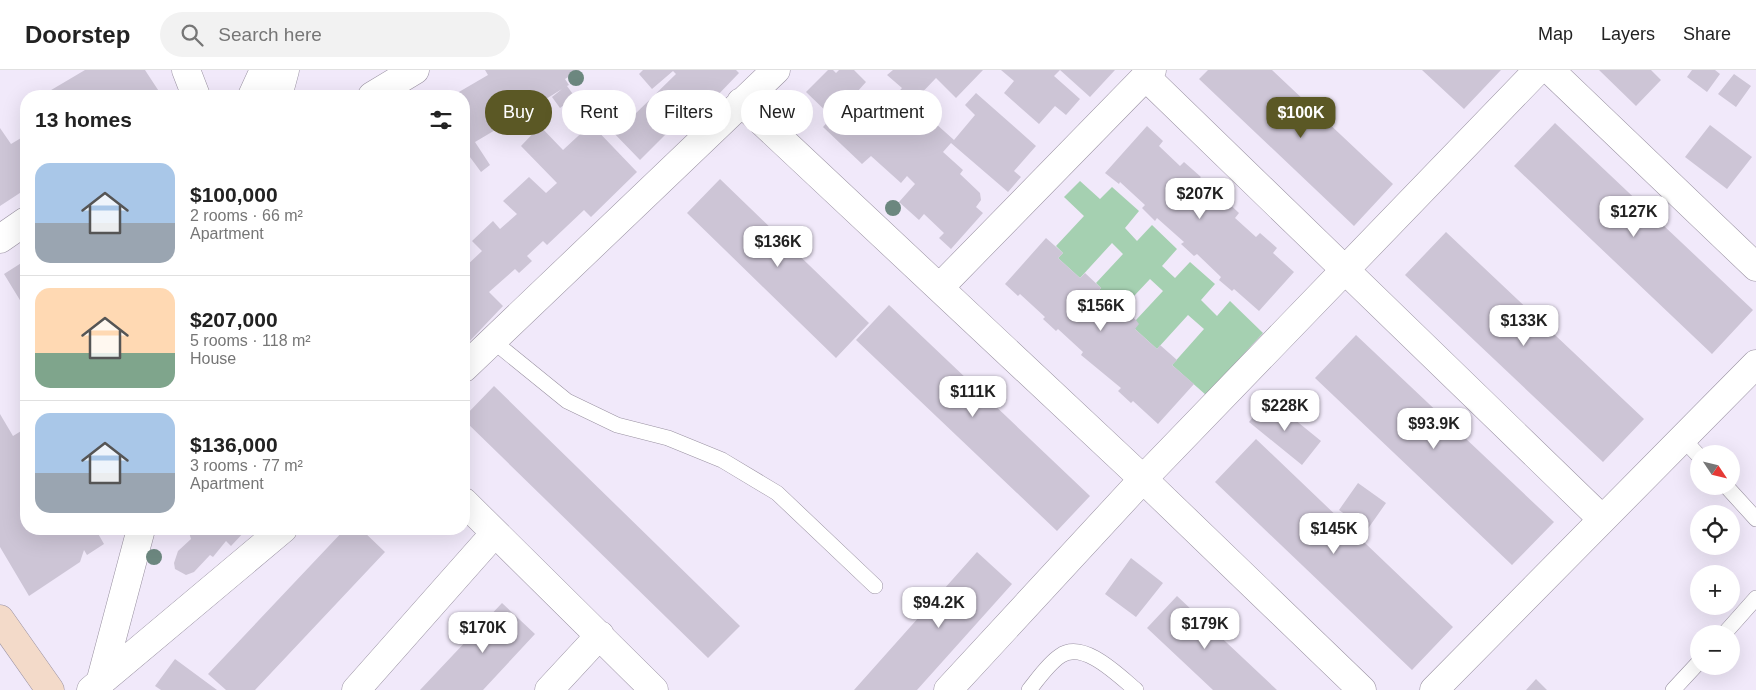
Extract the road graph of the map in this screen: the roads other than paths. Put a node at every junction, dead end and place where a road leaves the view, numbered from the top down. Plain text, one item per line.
1 (186, 70) edge
2 (264, 70) edge
3 (286, 70) edge
4 (415, 70) edge
5 (776, 70) edge
6 (1538, 70) edge
7 (1550, 70) edge
8 (1149, 73) edge
9 (194, 90) edge
10 (255, 90) edge
11 (280, 90) edge
12 (382, 90) edge
13 (754, 90) edge
14 (741, 102) edge
15 (776, 135) edge
16 (20, 225) edge
17 (0, 239) edge
18 (1756, 267) edge
19 (1344, 271) junction
20 (940, 287) junction
21 (493, 340) junction
22 (470, 362) edge
23 (1756, 364) edge
24 (1693, 445) edge
25 (1690, 449) edge
26 (1143, 478) junction
27 (1734, 495) edge
28 (470, 508) edge
29 (1602, 519) junction
30 (1756, 519) edge
31 (494, 534) junction
32 (139, 535) edge
33 (276, 535) edge
34 (875, 586) dead end
35 (1756, 598) edge
36 (0, 619) edge
37 (1732, 625) edge
38 (600, 636) junction
39 (1690, 672) edge
40 (96, 687) edge
41 (50, 690) edge
42 (356, 690) edge
43 (549, 690) edge
44 (654, 690) edge
45 (948, 690) edge
46 (1028, 690) edge
47 (1136, 690) edge
48 (1362, 690) edge
49 (1434, 690) edge
50 (1673, 690) edge

1 - 9 street
2 - 10 street
3 - 11 street
4 - 12 street
5 - 13 street
6 - 19 street
7 - 18 street
8 - 19 street
8 - 20 street
14 - 21 street
15 - 20 street
16 - 17 street
19 - 26 street
19 - 29 street
20 - 26 street
21 - 22 street
21 - 34 lane
23 - 24 street
25 - 29 street
26 - 45 street
26 - 48 street
27 - 30 lane
28 - 31 street
29 - 49 street
31 - 38 street
31 - 42 street
32 - 40 street
33 - 40 street
35 - 37 lane
36 - 41 main road
38 - 43 street
38 - 44 street
39 - 50 lane
46 - 47 lane

